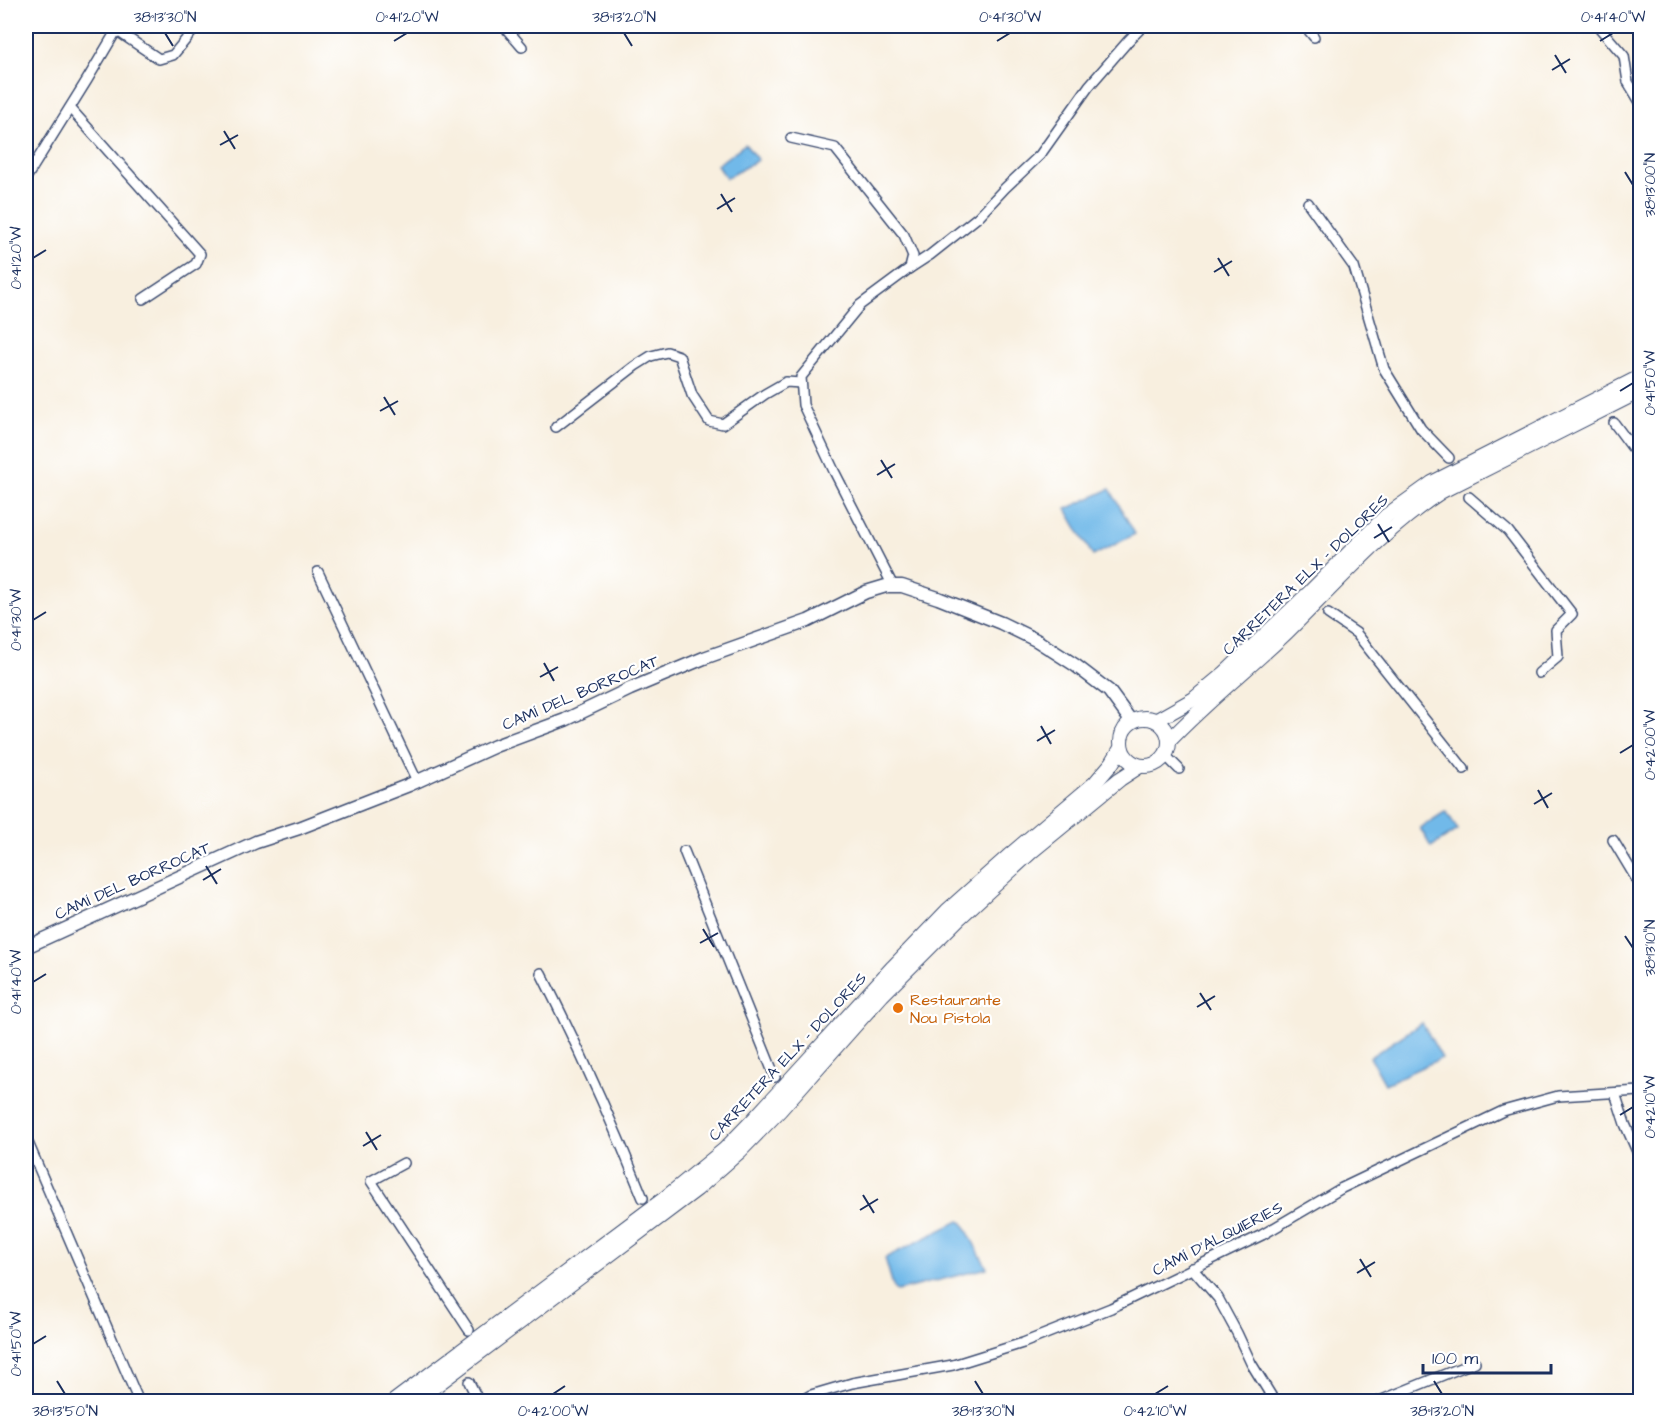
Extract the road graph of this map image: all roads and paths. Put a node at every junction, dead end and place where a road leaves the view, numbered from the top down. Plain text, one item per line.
1 (197, 26) edge
2 (504, 26) edge
3 (1305, 26) edge
4 (1598, 26) edge
5 (1140, 27) edge
6 (117, 28) edge
7 (1314, 37) dead end
8 (522, 47) dead end
9 (1641, 102) edge
10 (70, 108) junction
11 (791, 138) dead end
12 (26, 178) edge
13 (1308, 203) dead end
14 (910, 268) junction
15 (143, 299) dead end
16 (1641, 377) edge
17 (801, 383) junction
18 (1641, 391) edge
19 (1614, 423) dead end
20 (556, 427) dead end
21 (1449, 458) dead end
22 (1641, 458) edge
23 (1469, 497) dead end
24 (318, 572) dead end
25 (893, 586) junction
26 (1328, 614) dead end
27 (1539, 673) dead end
28 (1157, 720) junction
29 (1131, 721) junction
30 (1169, 741) junction
31 (1121, 748) junction
32 (1165, 755) junction
33 (1140, 766) junction
34 (1179, 769) dead end
35 (1464, 769) dead end
36 (417, 781) junction
37 (1613, 840) dead end
38 (684, 851) dead end
39 (1641, 885) edge
40 (26, 947) edge
41 (541, 972) dead end
42 (775, 1077) dead end
43 (1641, 1091) edge
44 (1614, 1092) junction
45 (26, 1138) edge
46 (1641, 1158) edge
47 (404, 1163) dead end
48 (643, 1198) dead end
49 (1192, 1268) junction
50 (469, 1330) dead end
51 (1475, 1362) dead end
52 (469, 1382) dead end
53 (139, 1401) edge
54 (393, 1401) edge
55 (414, 1401) edge
56 (479, 1401) edge
57 (799, 1401) edge
58 (1275, 1401) edge
59 (1377, 1401) edge

1 - 6 street
2 - 8 street
3 - 7 street
4 - 9 street
5 - 14 street
6 - 10 street
10 - 12 street
10 - 15 street
11 - 14 street
13 - 21 street
14 - 17 street
16 - 28 main road, CARRETERA ELX - DOLORES
17 - 20 street
17 - 25 street
18 - 30 main road, CARRETERA ELX - DOLORES
19 - 22 street
23 - 27 street
24 - 36 street
25 - 29 street, CAMÍ DEL BORROCAT
25 - 36 street, CAMÍ DEL BORROCAT
26 - 35 street
28 - 29 main road
28 - 30 main road
29 - 31 main road
30 - 32 main road
31 - 33 main road
31 - 54 main road, CARRETERA ELX - DOLORES
32 - 33 main road
32 - 34 street
33 - 55 main road, CARRETERA ELX - DOLORES
36 - 40 street, CAMÍ DEL BORROCAT
37 - 39 street
38 - 42 street
41 - 48 street
43 - 44 street, CAMÍ D'ALQUIERIES
44 - 46 street
44 - 49 street, CAMÍ D'ALQUIERIES
45 - 53 street
47 - 50 street
49 - 57 street, CAMÍ D'ALQUIERIES
49 - 58 street
51 - 59 street
52 - 56 street

